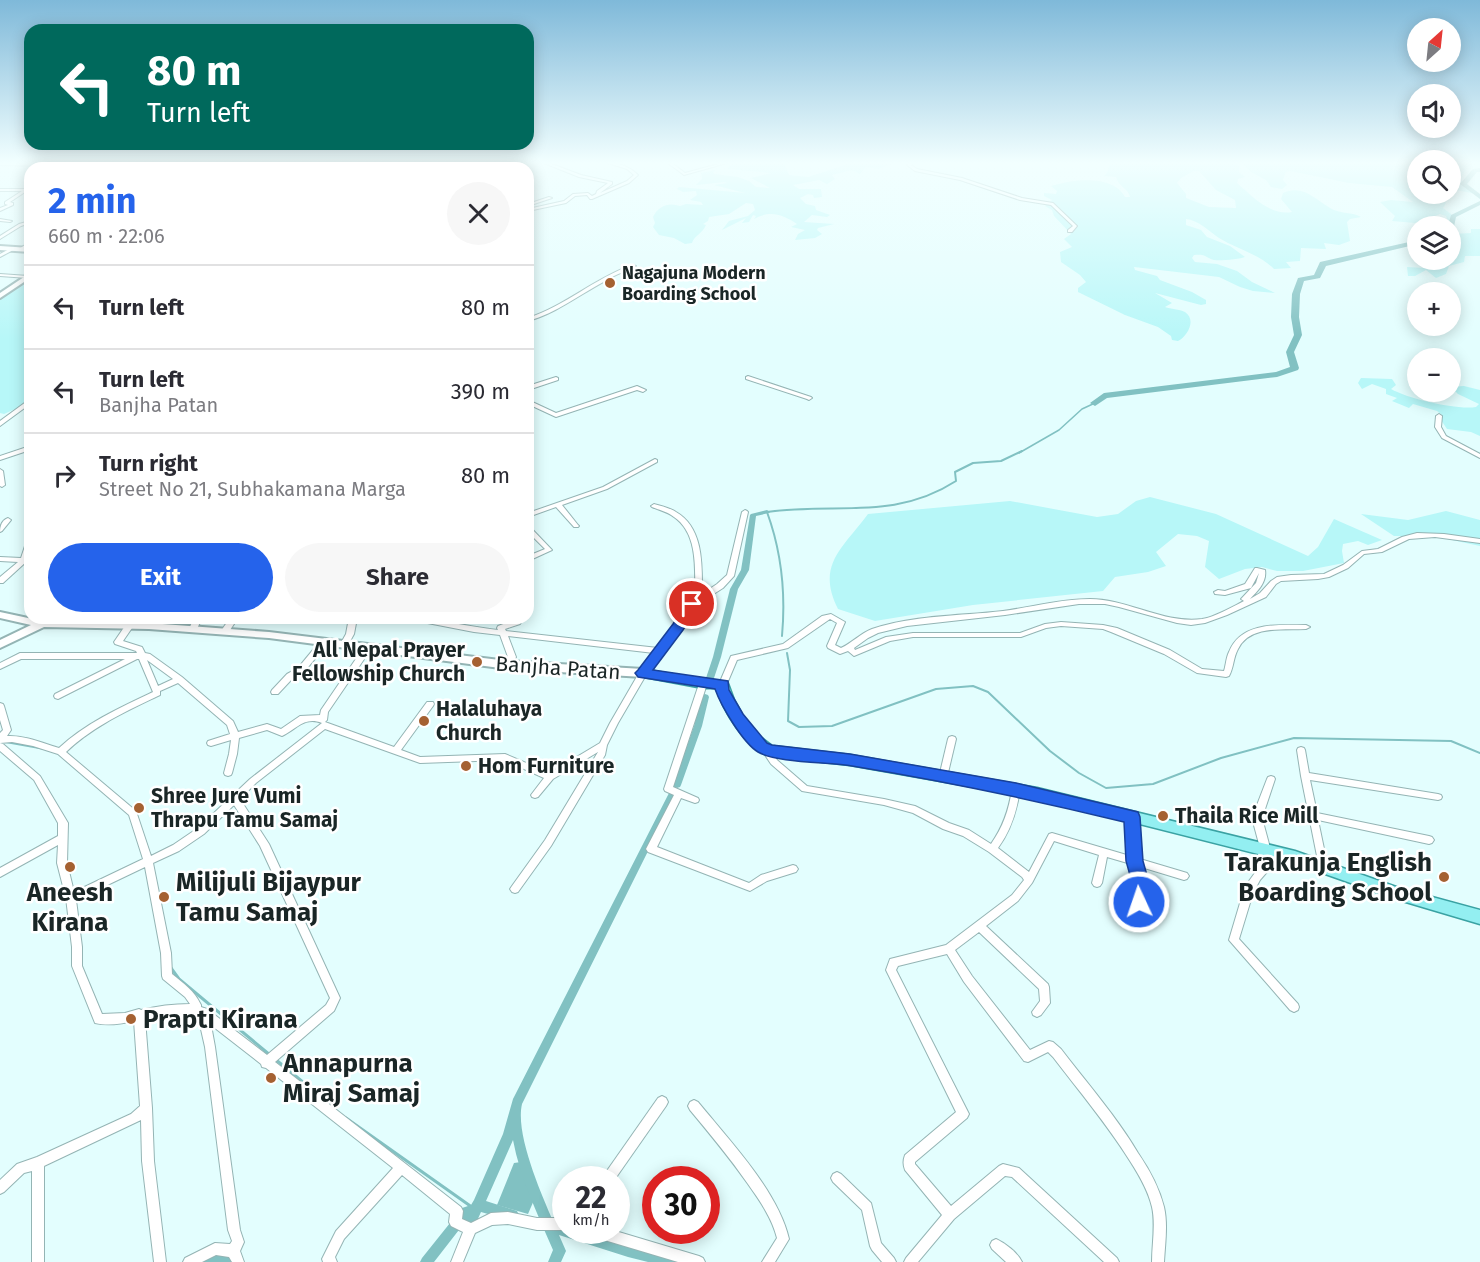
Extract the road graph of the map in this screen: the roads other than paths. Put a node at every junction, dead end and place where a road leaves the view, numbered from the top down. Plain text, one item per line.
1 (1072, 222) edge
2 (24, 224) edge
3 (1070, 231) dead end
4 (0, 238) edge
5 (24, 246) edge
6 (0, 248) edge
7 (18, 249) junction
8 (24, 250) edge
9 (0, 256) edge
10 (634, 266) dead end
11 (0, 275) edge
12 (24, 276) edge
13 (24, 279) edge
14 (0, 296) edge
15 (534, 318) edge
16 (748, 378) dead end
17 (556, 380) dead end
18 (534, 386) edge
19 (643, 390) dead end
20 (809, 398) dead end
21 (534, 405) edge
22 (24, 406) edge
23 (1439, 416) dead end
24 (0, 424) edge
25 (24, 449) edge
26 (1480, 456) edge
27 (0, 458) edge
28 (656, 461) dead end
29 (0, 471) edge
30 (2, 485) dead end
31 (558, 505) junction
32 (654, 506) dead end
33 (745, 512) dead end
34 (534, 513) edge
35 (8, 520) dead end
36 (576, 526) dead end
37 (0, 530) edge
38 (534, 534) edge
39 (1480, 541) edge
40 (534, 556) edge
41 (0, 558) edge
42 (24, 559) edge
43 (24, 562) edge
44 (0, 581) edge
45 (1218, 592) dead end
46 (699, 600) junction
47 (1249, 601) junction
48 (0, 615) edge
49 (24, 620) edge
50 (42, 624) joint
51 (137, 624) edge
52 (162, 624) edge
53 (195, 624) edge
54 (230, 624) edge
55 (352, 624) edge
56 (446, 624) edge
57 (512, 624) edge
58 (130, 625) junction
59 (1306, 627) dead end
60 (193, 629) junction
61 (225, 631) junction
62 (502, 634) junction
63 (325, 641) junction
64 (345, 643) junction
65 (0, 644) edge
66 (367, 649) junction
67 (850, 649) junction
68 (660, 651) junction
69 (141, 656) junction
70 (508, 665) junction
71 (0, 666) edge
72 (643, 673) junction
73 (179, 680) junction
74 (703, 684) junction
75 (723, 684) junction
76 (156, 691) junction
77 (275, 692) dead end
78 (58, 696) dead end
79 (430, 704) dead end
80 (0, 706) edge
81 (324, 721) junction
82 (236, 737) junction
83 (952, 739) dead end
84 (0, 740) edge
85 (211, 743) dead end
86 (603, 745) junction
87 (0, 746) edge
88 (765, 749) junction
89 (1300, 750) dead end
90 (396, 751) junction
91 (61, 752) junction
92 (228, 773) dead end
93 (1305, 776) junction
94 (550, 777) junction
95 (943, 777) junction
96 (1271, 780) dead end
97 (1016, 789) junction
98 (679, 794) junction
99 (535, 795) dead end
100 (1438, 797) dead end
101 (234, 798) junction
102 (695, 800) dead end
103 (1314, 816) junction
104 (1132, 817) junction
105 (62, 838) junction
106 (1429, 840) dead end
107 (992, 849) junction
108 (1264, 849) junction
109 (1104, 852) junction
110 (148, 861) junction
111 (1135, 861) junction
112 (1323, 868) junction
113 (793, 869) dead end
114 (0, 873) edge
115 (1184, 876) dead end
116 (1029, 880) junction
117 (1097, 883) dead end
118 (515, 889) dead end
119 (71, 898) junction
120 (1480, 917) edge
121 (1137, 918) dead end
122 (980, 927) junction
123 (949, 950) junction
124 (1294, 1007) dead end
125 (197, 1010) junction
126 (1037, 1012) dead end
127 (139, 1014) junction
128 (266, 1063) junction
129 (662, 1102) dead end
130 (694, 1106) dead end
131 (146, 1108) junction
132 (38, 1163) junction
133 (617, 1166) edge
134 (400, 1169) junction
135 (837, 1178) dead end
136 (0, 1188) edge
137 (950, 1215) junction
138 (552, 1224) edge
139 (471, 1229) junction
140 (630, 1242) edge
141 (996, 1245) dead end
142 (236, 1257) edge
143 (38, 1262) edge
144 (160, 1262) edge
145 (189, 1262) edge
146 (331, 1262) edge
147 (457, 1262) edge
148 (699, 1262) edge
149 (768, 1262) edge
150 (890, 1262) edge
151 (910, 1262) edge
152 (1016, 1262) edge
153 (1113, 1262) edge
154 (1158, 1262) edge

1 - 3 street
2 - 4 street
5 - 7 street
6 - 7 main road
7 - 8 main road
7 - 9 street
10 - 15 street
11 - 12 street
13 - 14 main road
16 - 20 street
17 - 18 street
19 - 21 street
22 - 24 street
23 - 26 street
25 - 27 street
28 - 31 street
29 - 30 street
31 - 34 street
31 - 36 street
32 - 46 street
33 - 46 street
35 - 37 street
38 - 40 street
39 - 47 street
41 - 42 street
43 - 44 street
45 - 47 street
46 - 68 street
47 - 67 street
48 - 49 main road, Banjha Patan
50 - 58 main road, Banjha Patan
50 - 65 main road
51 - 58 main road, Banjha Patan
52 - 60 main road, Banjha Patan
53 - 60 street
54 - 61 street
55 - 64 street
56 - 62 street
57 - 62 street
58 - 69 street
59 - 67 street
60 - 61 main road, Banjha Patan
61 - 63 main road, Banjha Patan
62 - 68 street
62 - 70 street
63 - 64 main road, Banjha Patan
63 - 77 street
64 - 66 main road, Banjha Patan
66 - 70 main road, Banjha Patan
66 - 81 street
67 - 75 street
68 - 72 street
69 - 71 street
69 - 73 street
69 - 76 street
69 - 78 street
70 - 72 main road, Banjha Patan
72 - 74 main road, Banjha Patan
72 - 86 street
73 - 76 street
73 - 82 street
74 - 75 main road, Banjha Patan
74 - 98 street
75 - 88 main road
76 - 91 street
79 - 90 street
80 - 84 street
81 - 82 street
81 - 90 street
81 - 101 street
82 - 85 street
82 - 92 street
83 - 95 street
84 - 91 street
86 - 94 street
86 - 118 street
87 - 105 street
88 - 95 main road
88 - 107 street
89 - 93 street
90 - 94 street
91 - 110 street
93 - 100 street
93 - 103 street
94 - 99 street
95 - 97 main road
96 - 108 street
97 - 104 main road
97 - 107 street
98 - 102 street
98 - 113 street
101 - 110 street
101 - 128 street
103 - 106 street
103 - 112 street
104 - 108 main road
104 - 111 street
105 - 114 street
105 - 119 street
107 - 116 street
108 - 112 main road
108 - 124 street
109 - 111 street
109 - 116 street
109 - 117 street
110 - 119 street
110 - 125 street
111 - 115 street
111 - 121 street
112 - 120 main road
116 - 122 street
119 - 127 street
122 - 123 street
122 - 126 street
123 - 137 street
123 - 154 street
125 - 127 street
125 - 128 street
125 - 142 street
127 - 131 street
128 - 134 street
129 - 133 street
130 - 149 street
131 - 132 street
131 - 144 street
132 - 136 street
132 - 143 street
134 - 139 street
134 - 146 street
135 - 150 street
137 - 151 street
137 - 153 street
138 - 139 street
139 - 147 street
140 - 148 street
141 - 152 street
142 - 145 street

